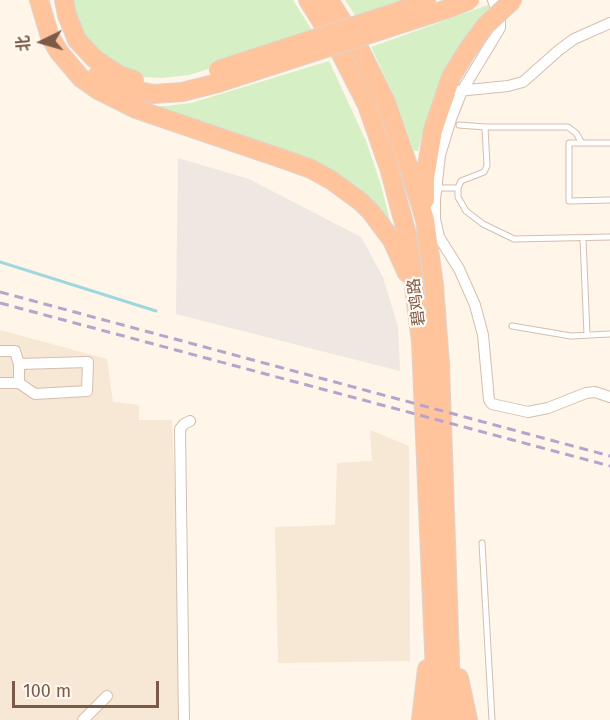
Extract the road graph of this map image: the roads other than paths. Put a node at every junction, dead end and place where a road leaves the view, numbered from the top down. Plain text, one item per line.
1 (39, 0) edge
2 (51, 0) edge
3 (64, 0) edge
4 (308, 0) edge
5 (329, 0) edge
6 (427, 0) edge
7 (470, 0) edge
8 (493, 0) edge
9 (513, 0) edge
10 (610, 23) edge
11 (218, 76) junction
12 (454, 91) junction
13 (459, 126) dead end
14 (486, 127) junction
15 (582, 143) junction
16 (610, 143) edge
17 (435, 188) junction
18 (458, 188) junction
19 (610, 200) edge
20 (425, 220) junction
21 (610, 237) edge
22 (584, 238) junction
23 (417, 300) junction
24 (512, 326) dead end
25 (610, 334) edge
26 (587, 335) junction
27 (0, 351) edge
28 (19, 364) junction
29 (0, 383) edge
30 (19, 383) junction
31 (610, 397) edge
32 (190, 421) dead end
33 (482, 543) dead end
34 (441, 625) junction
35 (107, 696) dead end
36 (83, 720) edge
37 (184, 720) edge
38 (421, 720) edge
39 (437, 720) edge
40 (452, 720) edge
41 (468, 720) edge
42 (492, 720) edge

1 - 23 highway
2 - 11 highway
3 - 11 highway
4 - 23 highway, 碧鸡路
5 - 20 highway, 碧鸡路
6 - 11 highway, bridge
7 - 11 highway, bridge
8 - 12 street
9 - 12 highway, bridge
10 - 12 street
12 - 17 street
12 - 20 highway
13 - 14 lane
14 - 15 lane
14 - 18 lane
15 - 16 lane
15 - 19 lane
17 - 18 lane
17 - 31 street
18 - 22 lane
20 - 34 highway, 碧鸡路
21 - 22 lane
22 - 26 lane
23 - 34 highway, 碧鸡路
24 - 26 lane
25 - 26 lane
27 - 28 street
28 - 30 street
28 - 30 street
29 - 30 street
32 - 37 street
33 - 42 lane
34 - 38 highway
34 - 39 highway
34 - 40 highway
34 - 41 highway
35 - 36 street

